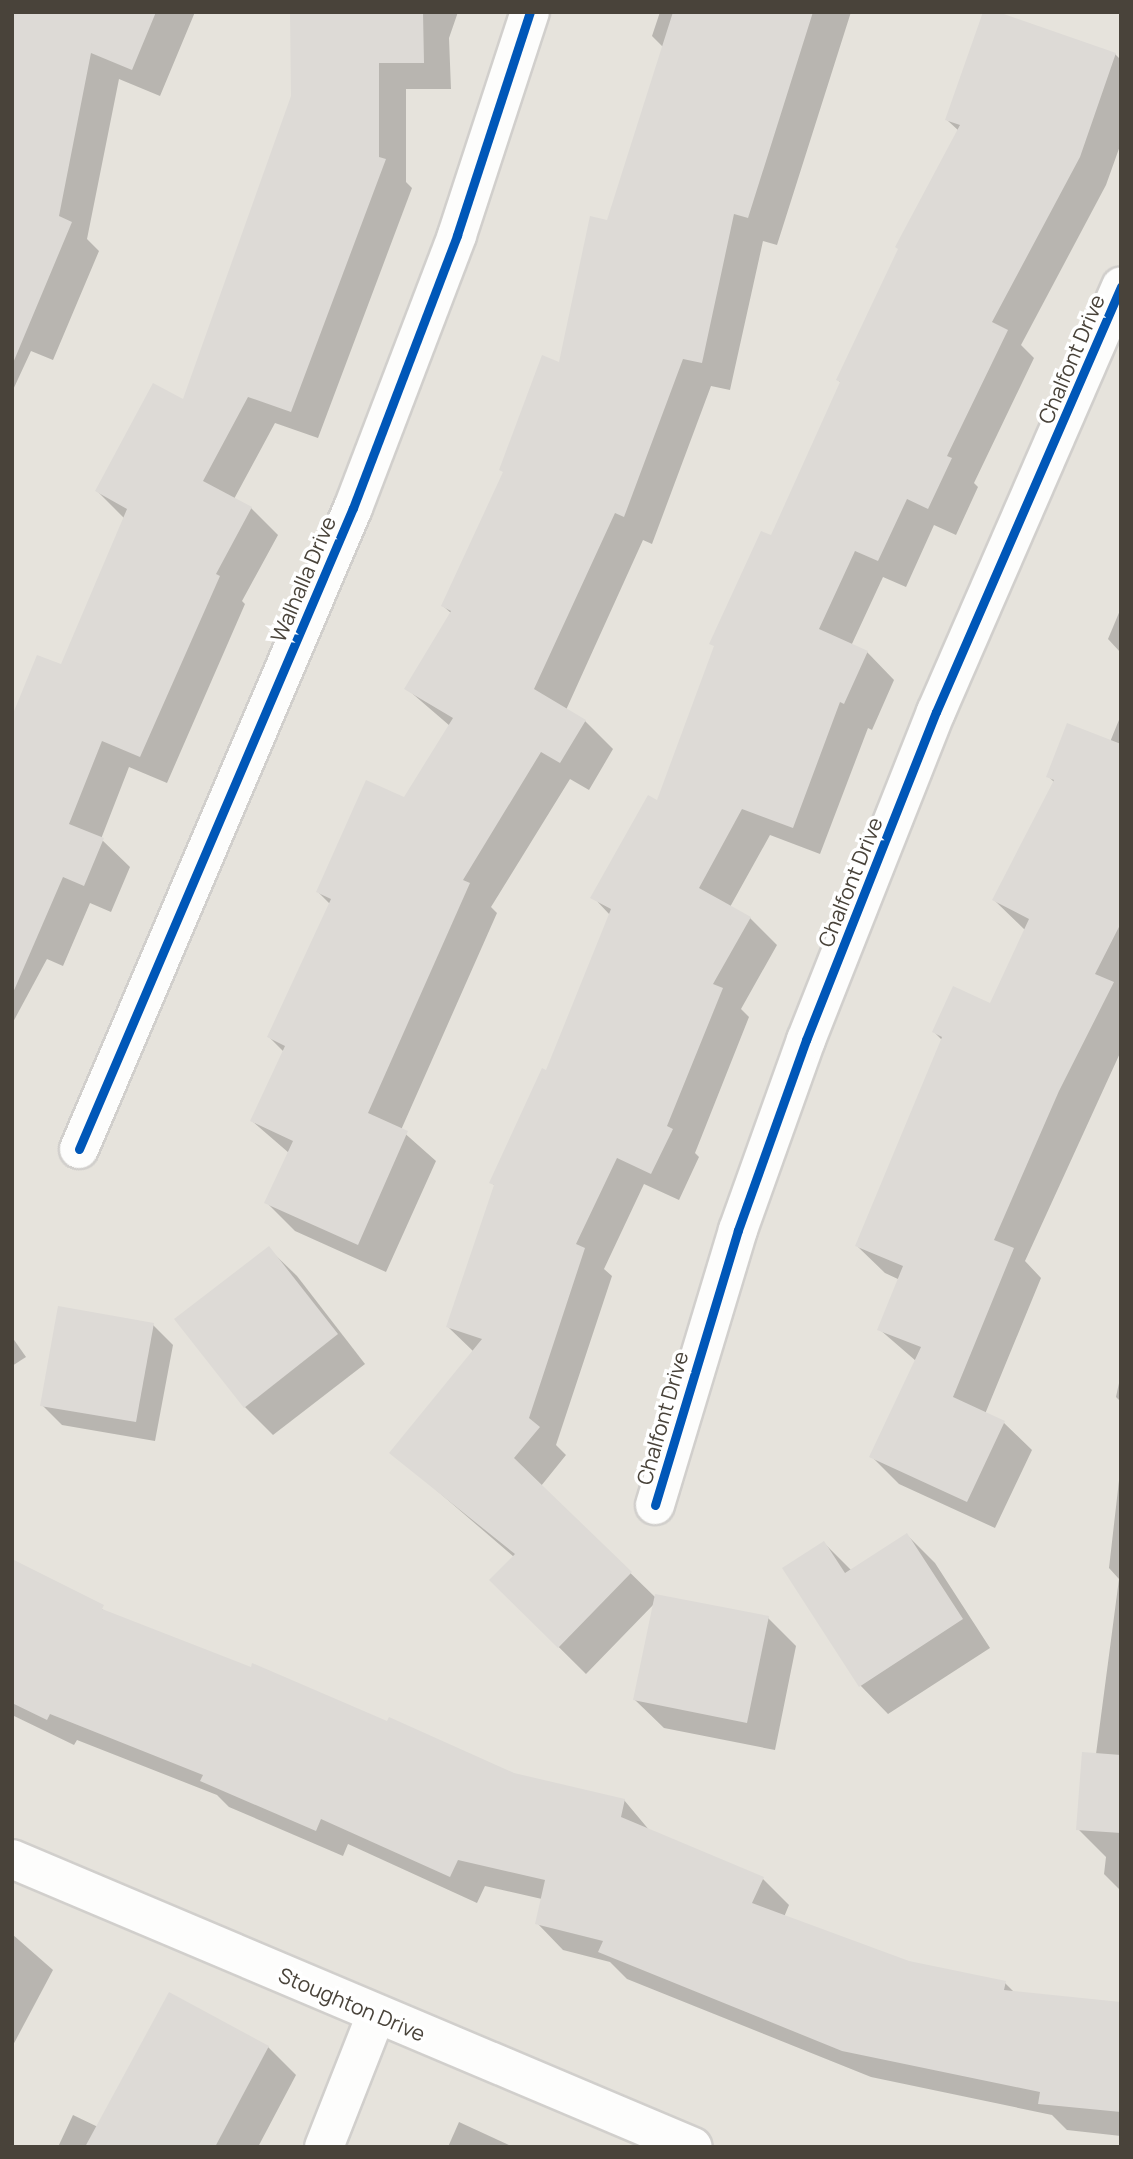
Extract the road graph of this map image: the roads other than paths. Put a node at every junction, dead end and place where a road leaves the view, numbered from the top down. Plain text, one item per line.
1 (530, 12) edge
2 (1121, 288) edge
3 (79, 1149) dead end
4 (655, 1505) dead end
5 (12, 1859) edge
6 (376, 2015) junction
7 (324, 2147) edge
8 (693, 2147) edge

1 - 3 street, Walhalla Drive
2 - 4 street, Chalfont Drive
5 - 6 street, Stoughton Drive
6 - 7 street
6 - 8 street, Stoughton Drive

